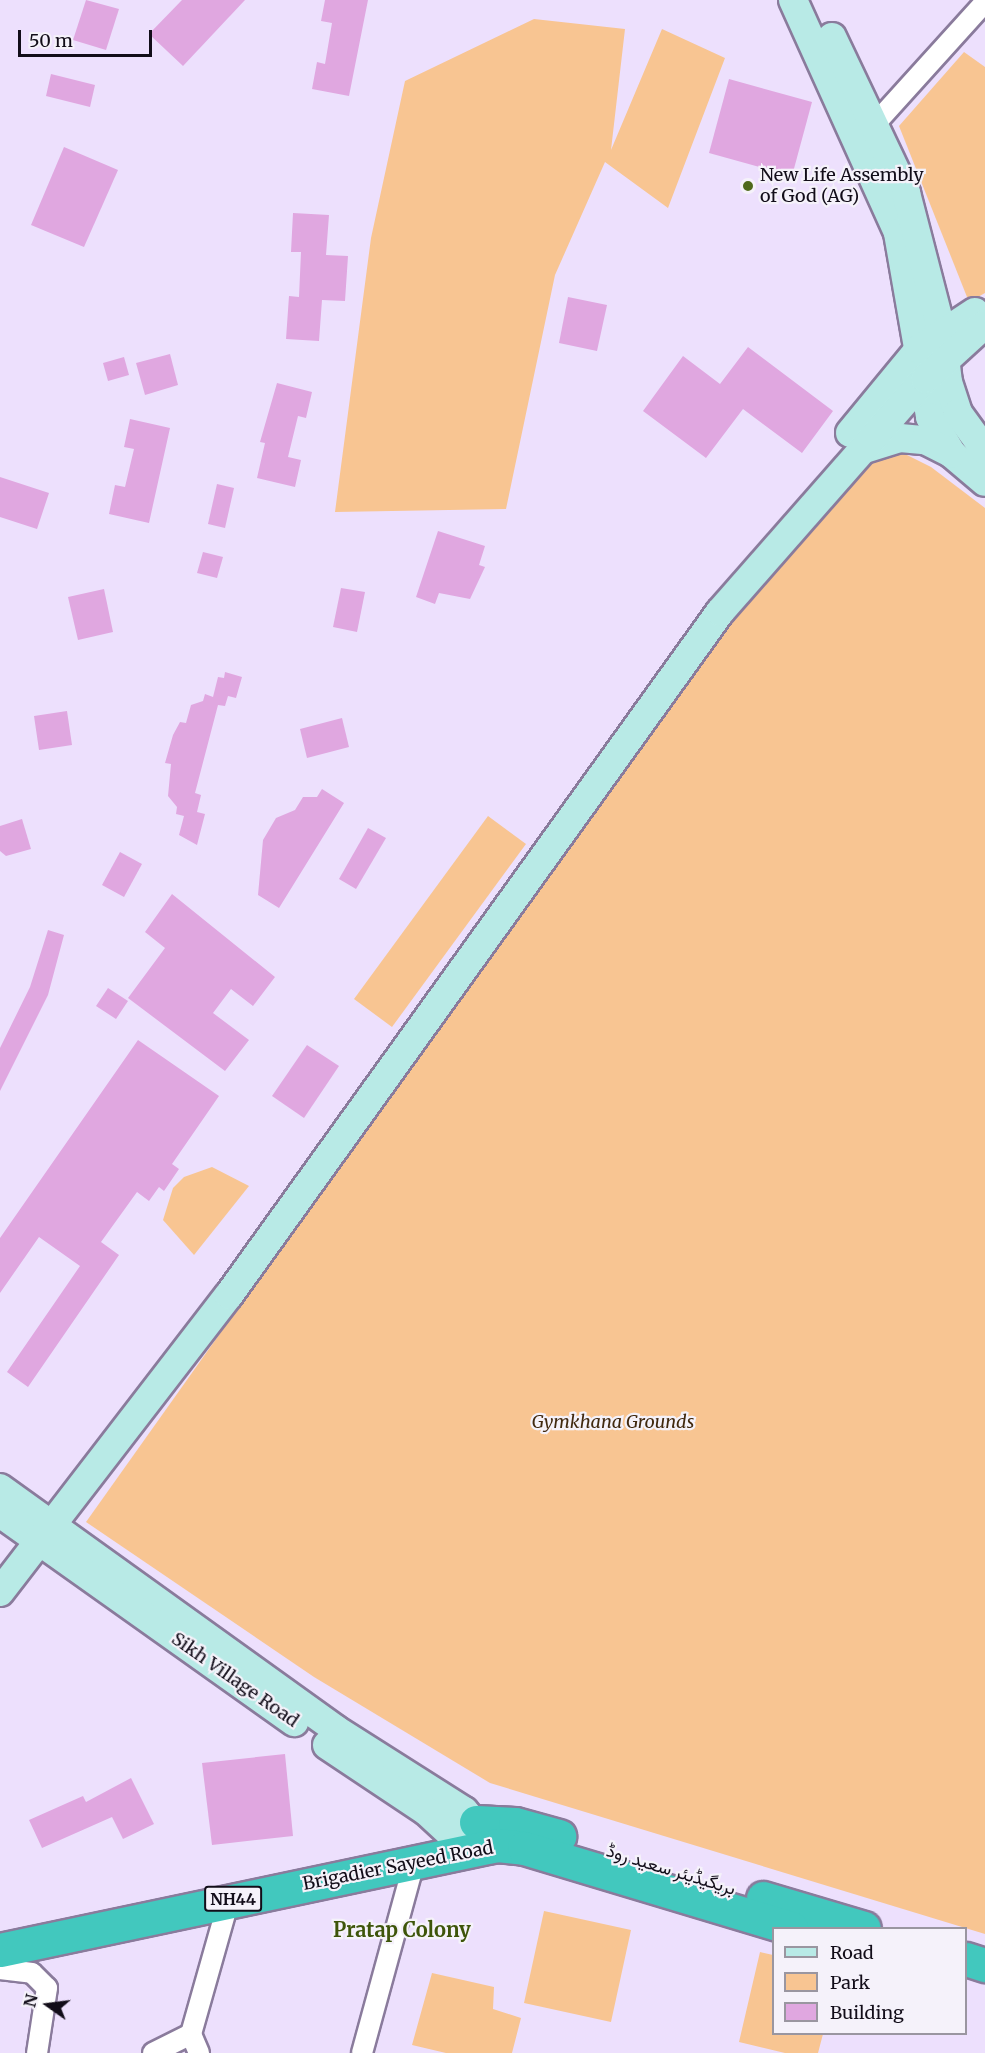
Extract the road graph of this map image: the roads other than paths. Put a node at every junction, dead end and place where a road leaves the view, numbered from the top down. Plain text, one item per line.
1 (793, 0) edge
2 (814, 0) edge
3 (985, 2) edge
4 (874, 125) junction
5 (935, 302) junction
6 (981, 315) edge
7 (936, 346) junction
8 (925, 379) junction
9 (884, 408) junction
10 (985, 450) edge
11 (858, 451) junction
12 (952, 454) junction
13 (985, 482) edge
14 (0, 1488) edge
15 (0, 1513) edge
16 (41, 1530) junction
17 (0, 1570) edge
18 (0, 1592) edge
19 (479, 1839) junction
20 (416, 1859) junction
21 (229, 1900) junction
22 (784, 1927) edge
23 (857, 1927) edge
24 (0, 1950) edge
25 (967, 1959) edge
26 (985, 1965) edge
27 (0, 1969) edge
28 (967, 1982) edge
29 (985, 1988) edge
30 (191, 2034) junction
31 (37, 2053) edge
32 (153, 2053) edge
33 (200, 2053) edge
34 (362, 2053) edge

1 - 7 main road
2 - 4 main road
3 - 4 street
4 - 5 main road
5 - 6 main road
5 - 7 main road
6 - 7 main road
7 - 8 main road
7 - 9 main road
7 - 10 main road
8 - 9 main road
8 - 12 main road
9 - 11 main road
9 - 16 main road
11 - 12 main road
11 - 16 main road
12 - 13 main road
14 - 16 main road, Sikh Village Road
15 - 16 main road, Sikh Village Road
16 - 17 main road
16 - 18 main road
16 - 19 main road, Sikh Village Road
19 - 20 highway, Brigadier Sayeed Road / NH44
19 - 22 highway, Brigadier Sayeed Road / NH44
19 - 23 highway, بریگیڈیئر سعید روڈ / NH44
20 - 21 highway, Brigadier Sayeed Road / NH44
20 - 34 street
21 - 24 highway, Brigadier Sayeed Road / NH44
21 - 30 street
25 - 26 highway
27 - 31 street
28 - 29 highway
30 - 32 street
30 - 33 street

